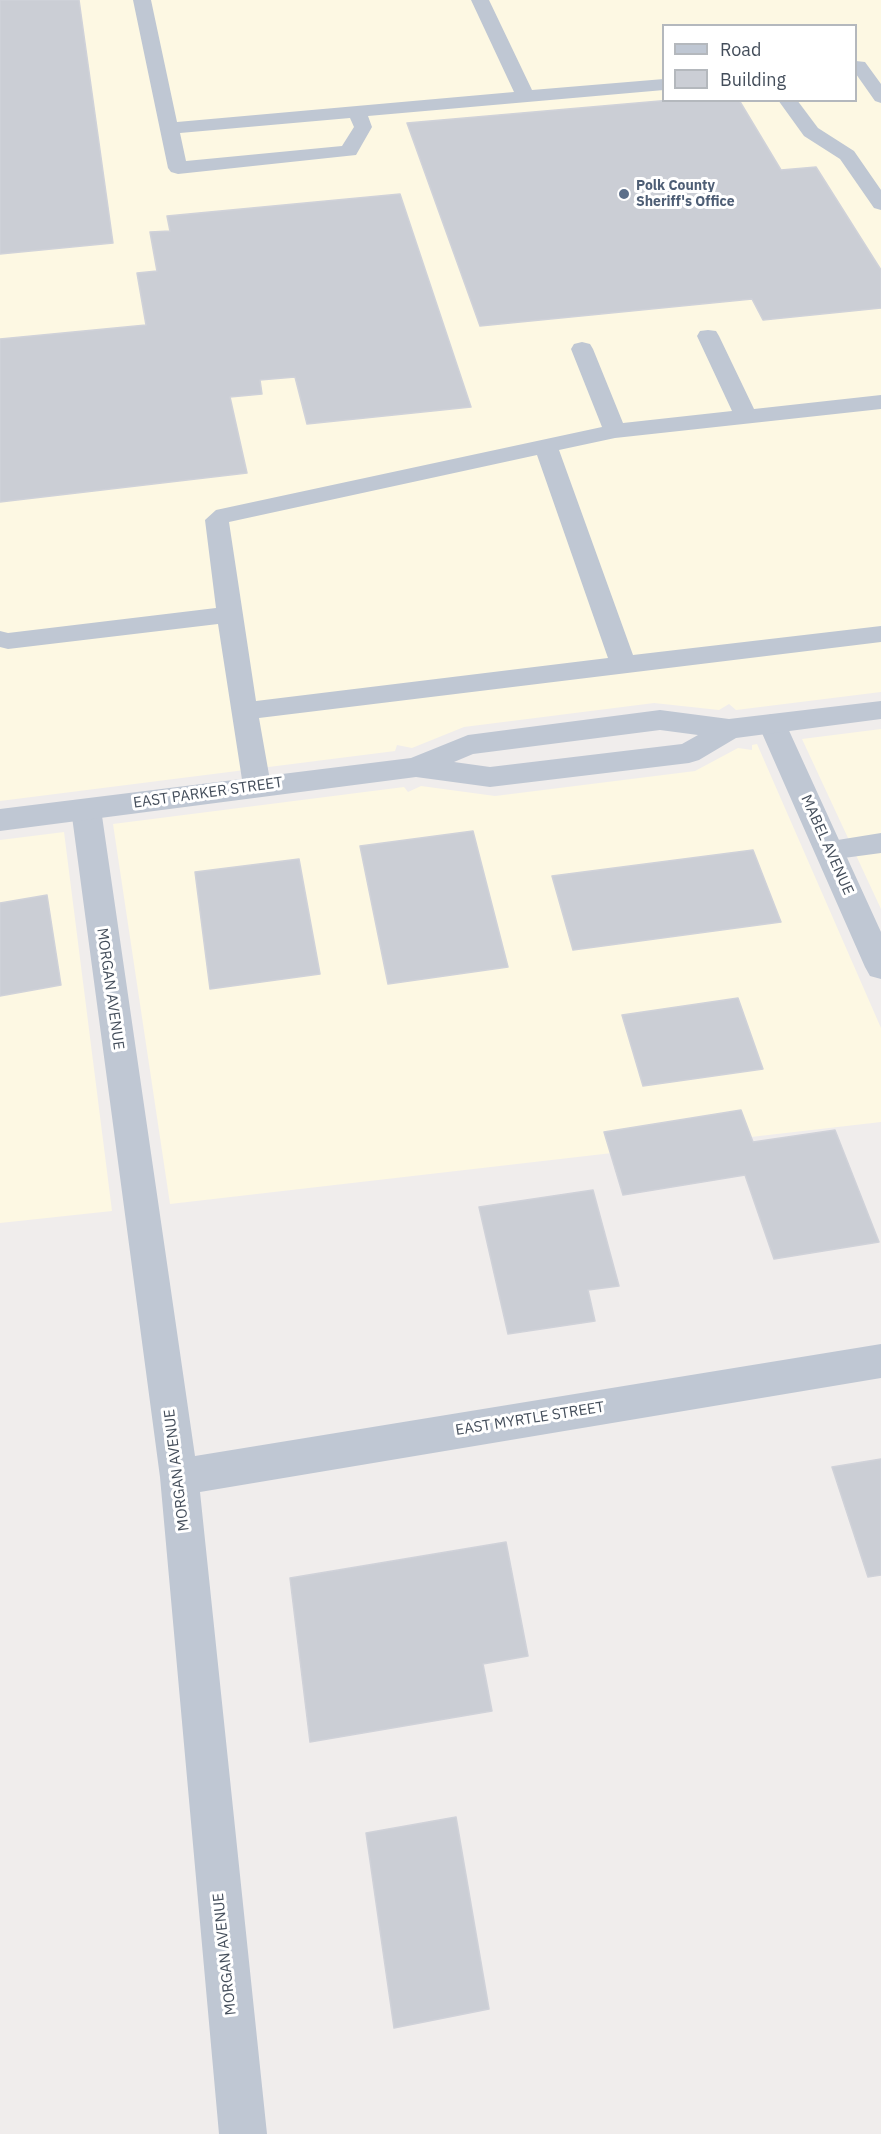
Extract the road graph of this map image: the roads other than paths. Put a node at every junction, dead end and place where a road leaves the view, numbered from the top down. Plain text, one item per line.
1 (142, 0) edge
2 (480, 0) edge
3 (881, 64) edge
4 (857, 67) edge
5 (662, 84) edge
6 (526, 97) junction
7 (881, 97) edge
8 (789, 102) edge
9 (357, 111) junction
10 (170, 128) junction
11 (881, 204) edge
12 (708, 336) dead end
13 (582, 349) dead end
14 (881, 402) edge
15 (746, 417) junction
16 (615, 431) junction
17 (546, 446) junction
18 (229, 615) junction
19 (881, 634) edge
20 (0, 639) edge
21 (623, 664) junction
22 (881, 710) edge
23 (244, 711) junction
24 (772, 724) junction
25 (257, 786) junction
26 (86, 809) junction
27 (0, 820) edge
28 (881, 843) edge
29 (829, 850) junction
30 (881, 967) edge
31 (881, 1361) edge
32 (179, 1477) junction
33 (243, 2134) edge

1 - 10 lane
2 - 6 lane
3 - 4 lane
4 - 7 lane
5 - 6 lane
6 - 9 lane
8 - 11 lane
9 - 10 lane
9 - 10 lane
12 - 15 lane
13 - 16 lane
14 - 15 lane
15 - 16 lane
16 - 17 lane
17 - 18 lane
17 - 21 lane
18 - 20 lane
18 - 23 lane
19 - 21 lane
21 - 23 lane
22 - 24 street, EAST PARKER STREET
23 - 25 lane
24 - 25 street, EAST PARKER STREET
24 - 29 street, MABEL AVENUE
25 - 26 street, EAST PARKER STREET
26 - 27 street, EAST PARKER STREET
26 - 32 street, MORGAN AVENUE
28 - 29 lane
29 - 30 street, MABEL AVENUE
31 - 32 street, EAST MYRTLE STREET
32 - 33 street, MORGAN AVENUE

